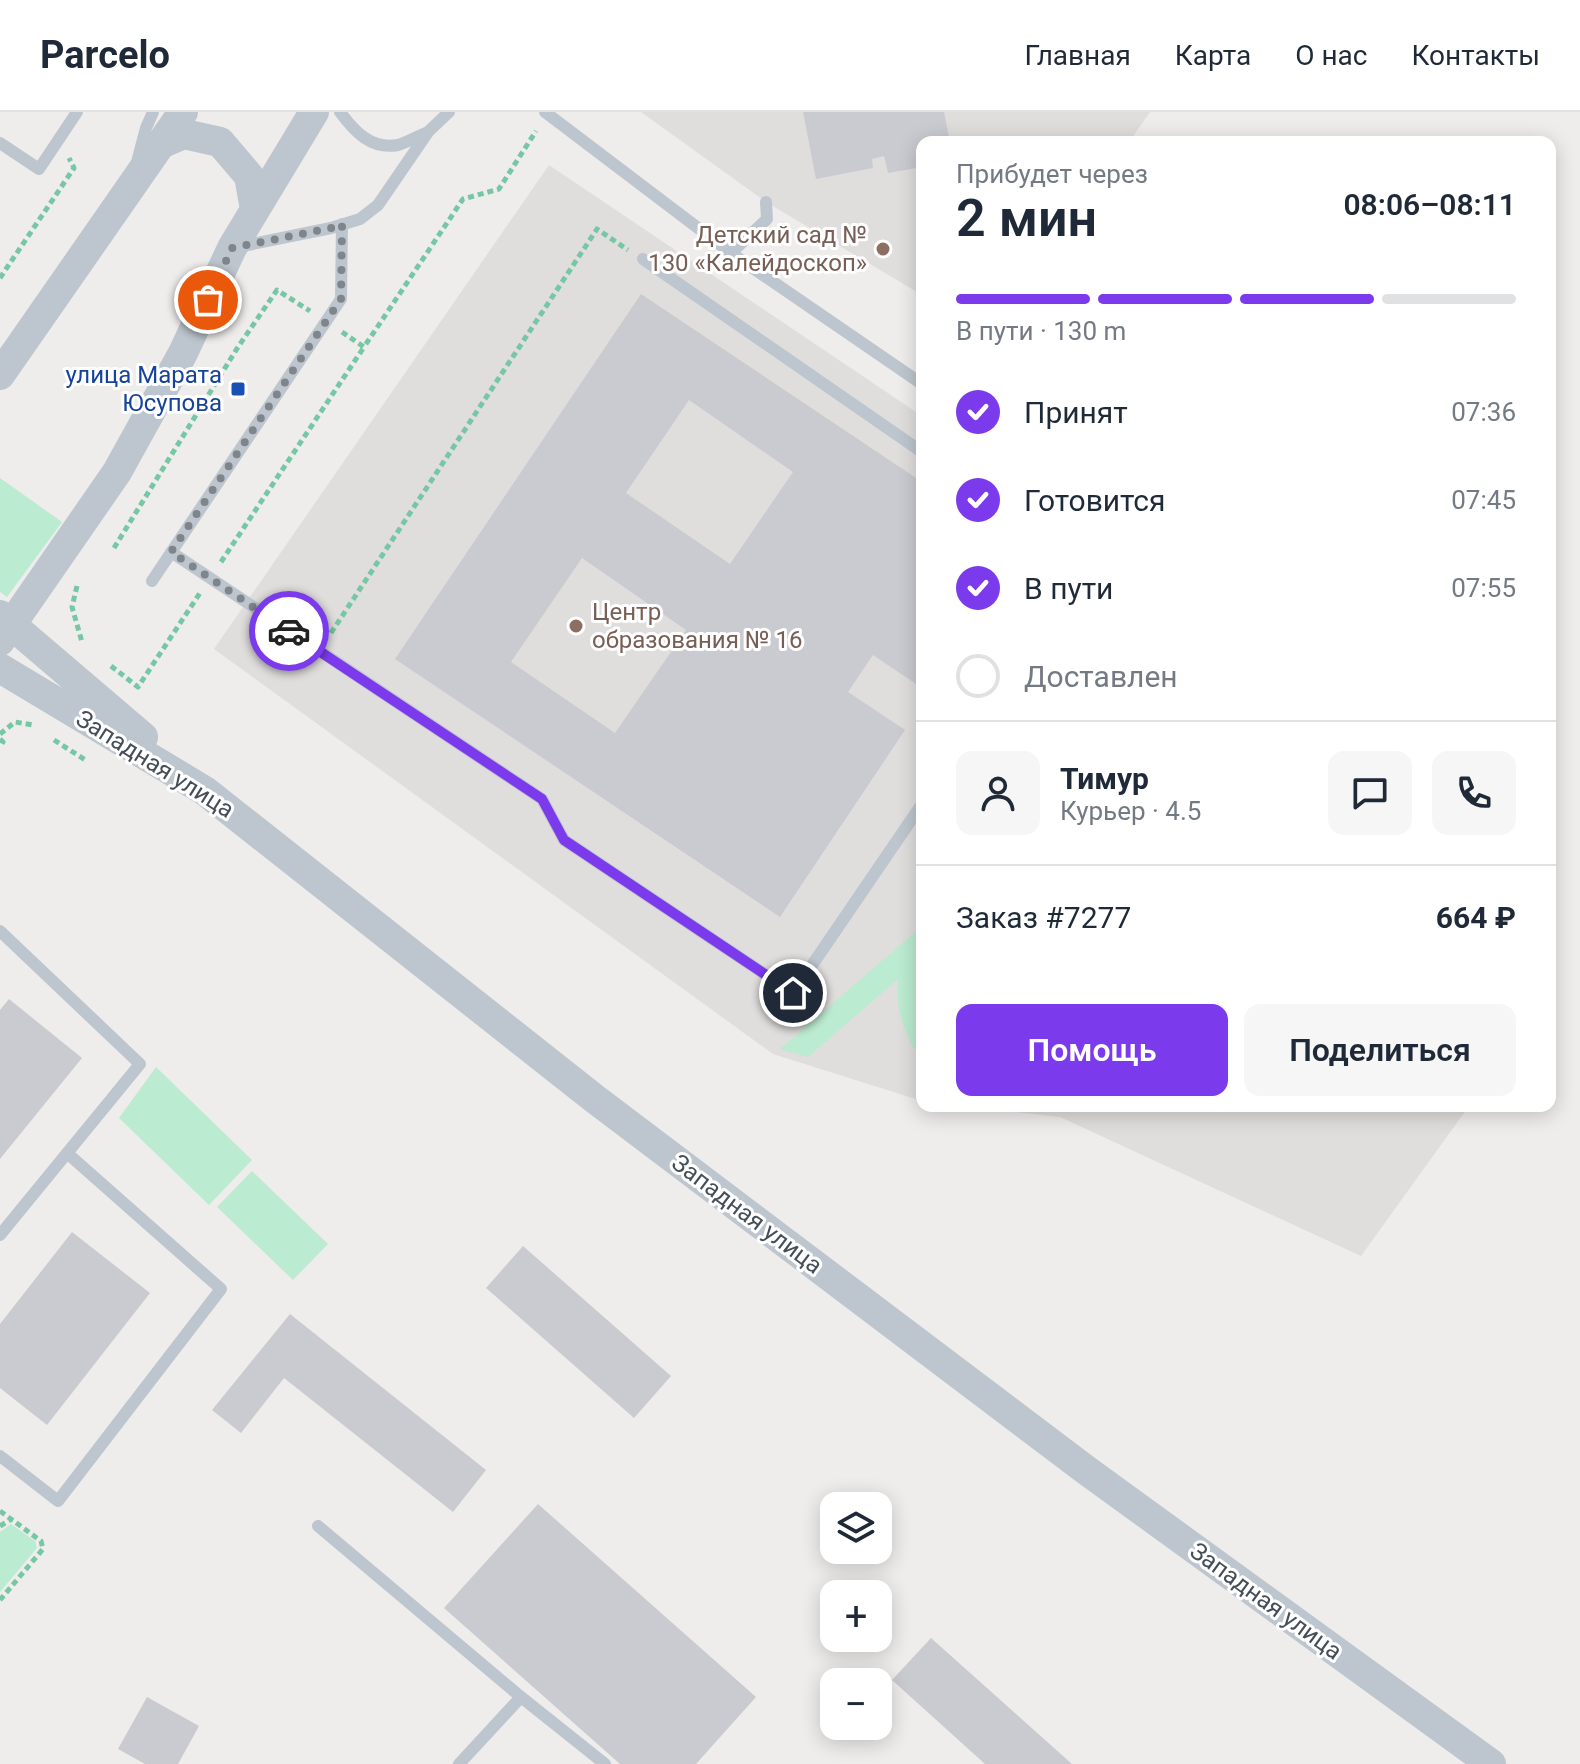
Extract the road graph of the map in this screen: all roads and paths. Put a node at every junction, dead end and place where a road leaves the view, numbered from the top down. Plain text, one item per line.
1 (77, 112) edge
2 (153, 112) edge
3 (183, 112) edge
4 (314, 112) edge
5 (340, 112) edge
6 (449, 112) edge
7 (545, 112) edge
8 (428, 132) junction
9 (59, 140) junction
10 (0, 143) edge
11 (163, 143) junction
12 (135, 179) junction
13 (766, 202) dead end
14 (255, 209) junction
15 (342, 224) junction
16 (232, 248) junction
17 (731, 253) junction
18 (643, 259) joint
19 (0, 278) edge
20 (364, 347) dead end
21 (0, 375) edge
22 (916, 380) edge
23 (916, 448) edge
24 (171, 552) junction
25 (79, 579) dead end
26 (210, 579) junction
27 (152, 581) dead end
28 (4, 627) edge
29 (89, 649) dead end
30 (319, 651) junction
31 (102, 658) dead end
32 (0, 668) edge
33 (33, 726) dead end
34 (46, 734) dead end
35 (0, 736) edge
36 (0, 746) edge
37 (87, 761) dead end
38 (205, 791) junction
39 (916, 813) edge
40 (0, 931) edge
41 (67, 1153) junction
42 (0, 1235) edge
43 (0, 1456) edge
44 (0, 1511) edge
45 (12, 1519) junction
46 (0, 1526) edge
47 (318, 1526) dead end
48 (0, 1600) edge
49 (521, 1697) junction
50 (459, 1764) edge
51 (605, 1764) edge
52 (1491, 1764) edge

1 - 9 lane
2 - 12 lane
3 - 11 street
4 - 14 street
5 - 8 lane
6 - 8 lane
7 - 17 lane
8 - 15 lane
9 - 10 lane
9 - 19 path
11 - 12 street
11 - 14 street
12 - 21 street
13 - 17 lane
14 - 16 street
15 - 16 lane
15 - 24 lane
16 - 28 street
17 - 22 lane
18 - 23 lane
18 - 30 path
20 - 26 path
24 - 26 lane
24 - 27 lane
25 - 29 path
26 - 30 lane
26 - 31 path
28 - 38 street
30 - 39 lane
32 - 38 street, Западная улица
33 - 35 path
34 - 37 path
35 - 36 path
38 - 52 street, Западная улица
40 - 41 lane
41 - 42 lane
41 - 43 lane
44 - 45 path
45 - 46 path
45 - 48 path
47 - 49 lane
49 - 50 lane
49 - 51 lane

